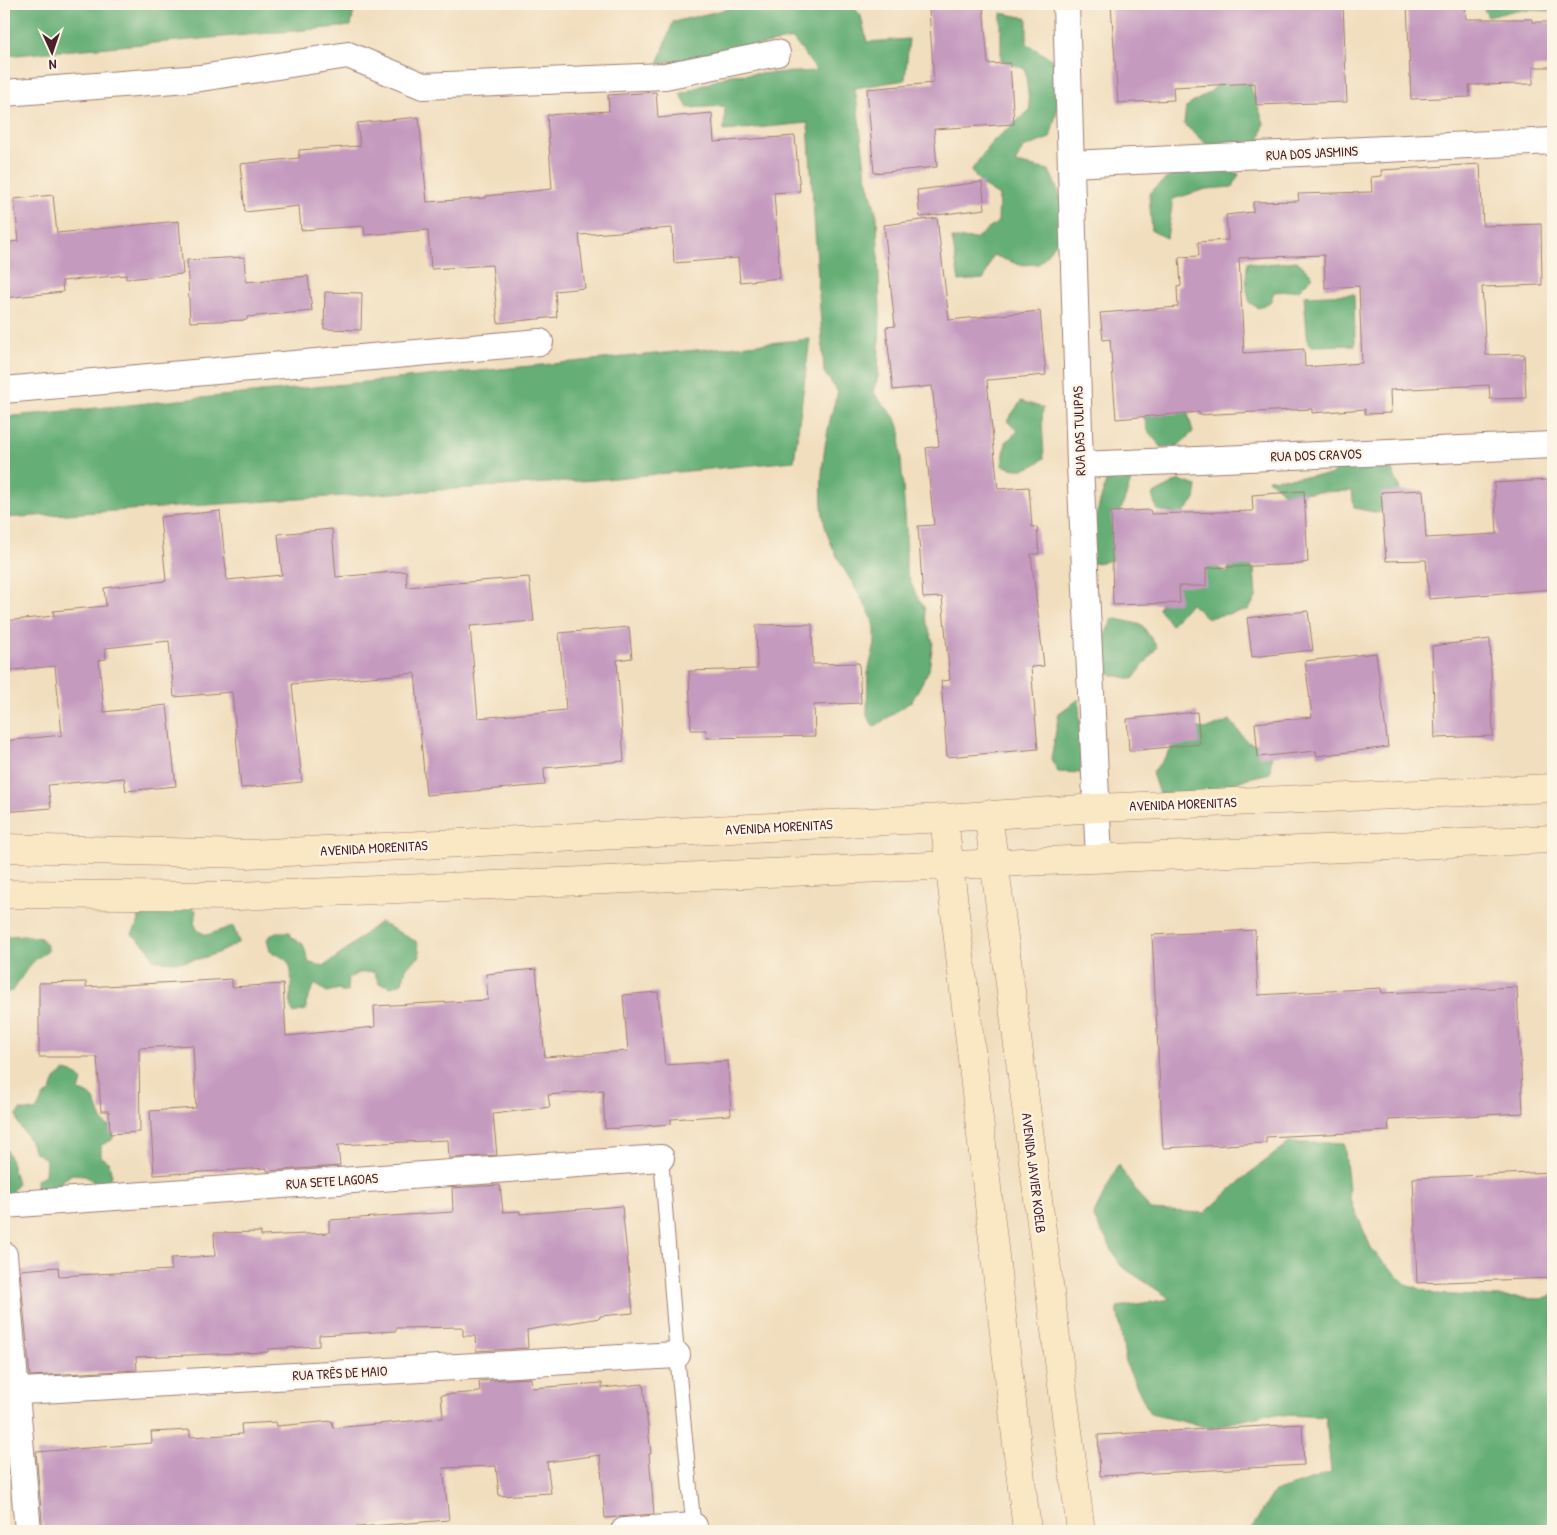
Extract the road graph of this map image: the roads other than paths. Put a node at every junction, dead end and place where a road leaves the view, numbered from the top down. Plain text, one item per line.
1 (1066, 4) edge
2 (777, 52) dead end
3 (4, 93) edge
4 (1553, 141) edge
5 (1071, 164) junction
6 (540, 342) dead end
7 (4, 390) edge
8 (1553, 445) edge
9 (1080, 465) junction
10 (1553, 788) edge
11 (1096, 808) junction
12 (988, 814) junction
13 (944, 818) junction
14 (1553, 839) edge
15 (4, 848) edge
16 (1099, 858) junction
17 (994, 864) junction
18 (948, 867) junction
19 (4, 894) edge
20 (661, 1158) joint
21 (4, 1205) edge
22 (4, 1256) edge
23 (676, 1355) junction
24 (10, 1391) edge
25 (694, 1528) edge
26 (28, 1531) edge
27 (624, 1531) edge
28 (1027, 1531) edge
29 (1081, 1531) edge

1 - 5 street, RUA DAS TULIPAS
2 - 3 street
4 - 5 street, RUA DOS JASMINS
5 - 9 street, RUA DAS TULIPAS
6 - 7 street
8 - 9 street, RUA DOS CRAVOS
9 - 11 street, RUA DAS TULIPAS
10 - 11 main road, AVENIDA MORENITAS
11 - 12 main road, AVENIDA MORENITAS
11 - 16 street, RUA DAS TULIPAS
12 - 13 main road, AVENIDA MORENITAS
12 - 17 main road, AVENIDA JAVIER KOELB
13 - 15 main road, AVENIDA MORENITAS
13 - 18 main road
14 - 16 main road
16 - 17 main road
17 - 18 main road
17 - 29 main road, AVENIDA JAVIER KOELB
18 - 19 main road
18 - 28 main road
20 - 21 street, RUA SETE LAGOAS
20 - 23 lane
22 - 24 street
23 - 24 street, RUA TRÊS DE MAIO
23 - 25 lane
24 - 26 street
25 - 27 street

